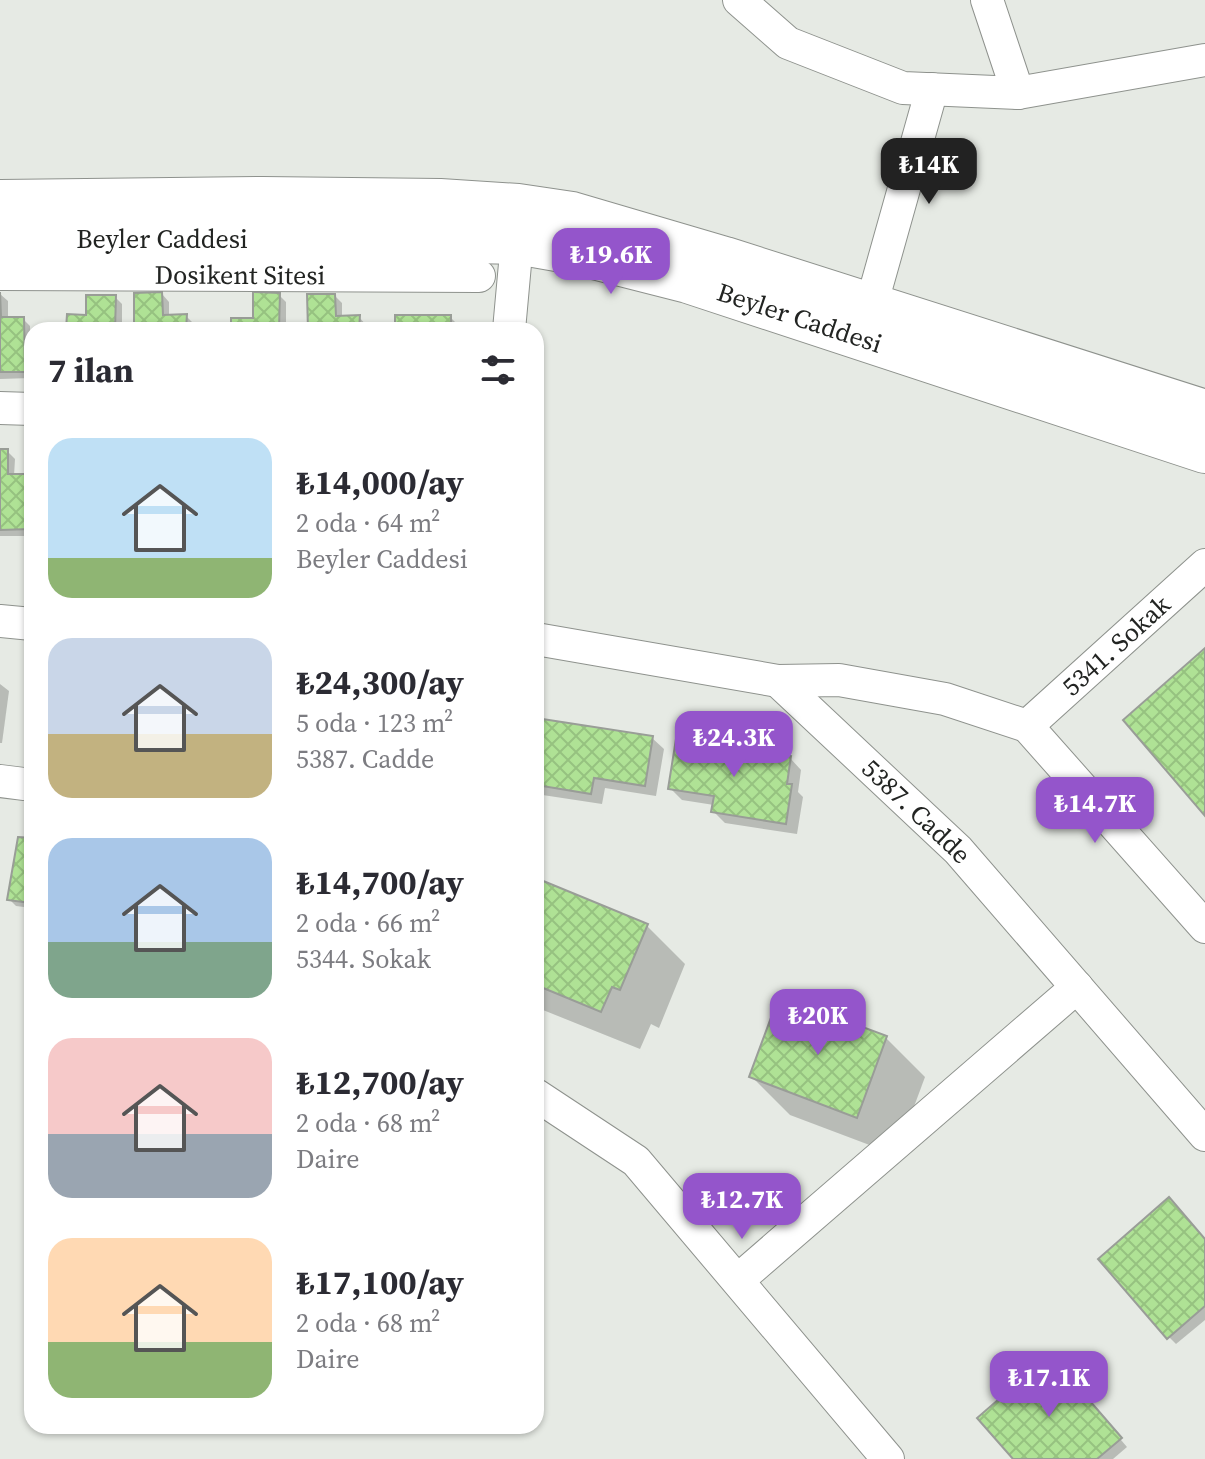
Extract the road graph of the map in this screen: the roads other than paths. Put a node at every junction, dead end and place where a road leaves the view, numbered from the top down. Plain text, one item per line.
1 (739, 0) edge
2 (987, 0) edge
3 (1205, 60) edge
4 (932, 89) junction
5 (1018, 93) junction
6 (0, 202) edge
7 (0, 239) edge
8 (517, 242) junction
9 (0, 274) edge
10 (479, 276) dead end
11 (871, 306) junction
12 (510, 322) edge
13 (0, 408) edge
14 (24, 409) edge
15 (1205, 412) edge
16 (1205, 451) edge
17 (1205, 565) edge
18 (0, 621) edge
19 (24, 623) edge
20 (544, 640) edge
21 (778, 681) junction
22 (1027, 726) junction
23 (0, 781) edge
24 (24, 784) edge
25 (1205, 927) edge
26 (1077, 987) junction
27 (544, 1100) edge
28 (1205, 1135) edge
29 (738, 1280) junction
30 (888, 1459) edge

1 - 4 street
2 - 5 street
3 - 5 street
4 - 5 street
4 - 11 street
6 - 11 main road, Beyler Caddesi
7 - 8 main road, Beyler Caddesi
8 - 12 street
8 - 16 main road, Beyler Caddesi
9 - 10 street, Dosikent Sitesi
11 - 15 main road, Beyler Caddesi
13 - 14 street
17 - 22 street, 5341. Sokak
18 - 19 street
20 - 21 street
21 - 22 street
21 - 26 street, 5387. Cadde
22 - 25 street
23 - 24 street
26 - 28 street, 5387. Cadde
26 - 29 street
27 - 29 street
29 - 30 street

